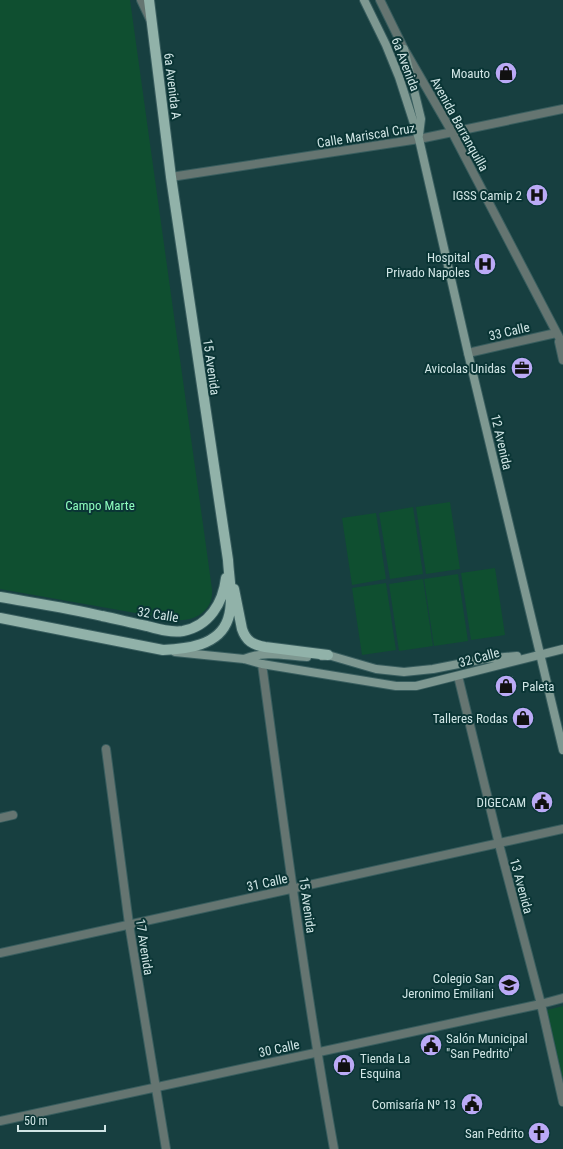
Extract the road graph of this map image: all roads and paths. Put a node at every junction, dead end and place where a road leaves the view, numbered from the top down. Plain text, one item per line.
1 (141, 0) edge
2 (149, 0) edge
3 (364, 0) edge
4 (380, 0) edge
5 (152, 24) junction
6 (404, 49) junction
7 (563, 109) edge
8 (452, 132) junction
9 (419, 139) junction
10 (171, 177) junction
11 (557, 335) junction
12 (563, 346) edge
13 (468, 353) junction
14 (563, 360) edge
15 (228, 560) junction
16 (0, 597) edge
17 (0, 618) edge
18 (563, 649) edge
19 (163, 650) junction
20 (540, 654) junction
21 (328, 655) junction
22 (244, 659) junction
23 (262, 664) junction
24 (458, 676) junction
25 (106, 749) dead end
26 (563, 750) edge
27 (13, 815) dead end
28 (0, 818) edge
29 (563, 829) edge
30 (499, 844) junction
31 (292, 888) junction
32 (129, 924) junction
33 (0, 953) edge
34 (563, 998) edge
35 (541, 1004) junction
36 (317, 1052) junction
37 (156, 1087) junction
38 (563, 1102) edge
39 (0, 1121) edge
40 (166, 1149) edge
41 (334, 1149) edge

1 - 5 street, 6a Avenida A
2 - 5 main road
3 - 9 main road, 6a Avenida
4 - 6 street, Avenida Barranquilla
5 - 10 main road, 6a Avenida A
6 - 8 street, Avenida Barranquilla
6 - 9 main road
7 - 8 street, Calle Mariscal Cruz
8 - 9 street, Calle Mariscal Cruz
8 - 11 street, Avenida Barranquilla
9 - 10 street, Calle Mariscal Cruz
9 - 13 main road, 12 Avenida
10 - 15 main road, 15 Avenida
11 - 12 street, Avenida Barranquilla
11 - 13 street, 33 Calle
11 - 14 street
13 - 20 main road, 12 Avenida
15 - 16 main road, 32 Calle
15 - 19 main road, 32 Calle
15 - 21 main road
17 - 19 main road, 32 Calle
18 - 20 main road, 32 Calle
19 - 22 main road, 32 Calle
20 - 21 main road, 32 Calle
20 - 24 main road, 32 Calle
20 - 26 main road, 12 Avenida
21 - 22 main road
22 - 23 main road, 32 Calle
23 - 24 main road, 32 Calle
23 - 31 street, 15 Avenida
24 - 30 street, 13 Avenida
25 - 32 street, 17 Avenida
27 - 28 street
29 - 30 street, 31 Calle
30 - 31 street, 31 Calle
30 - 35 street, 13 Avenida
31 - 32 street, 31 Calle
31 - 36 street, 15 Avenida
32 - 33 street, 31 Calle
32 - 37 street, 17 Avenida
34 - 35 street, 30 Calle
35 - 36 street, 30 Calle
35 - 38 street, 13 Avenida
36 - 37 street, 30 Calle
36 - 41 street, 15 Avenida
37 - 39 street, 30 Calle
37 - 40 street, 17 Avenida

